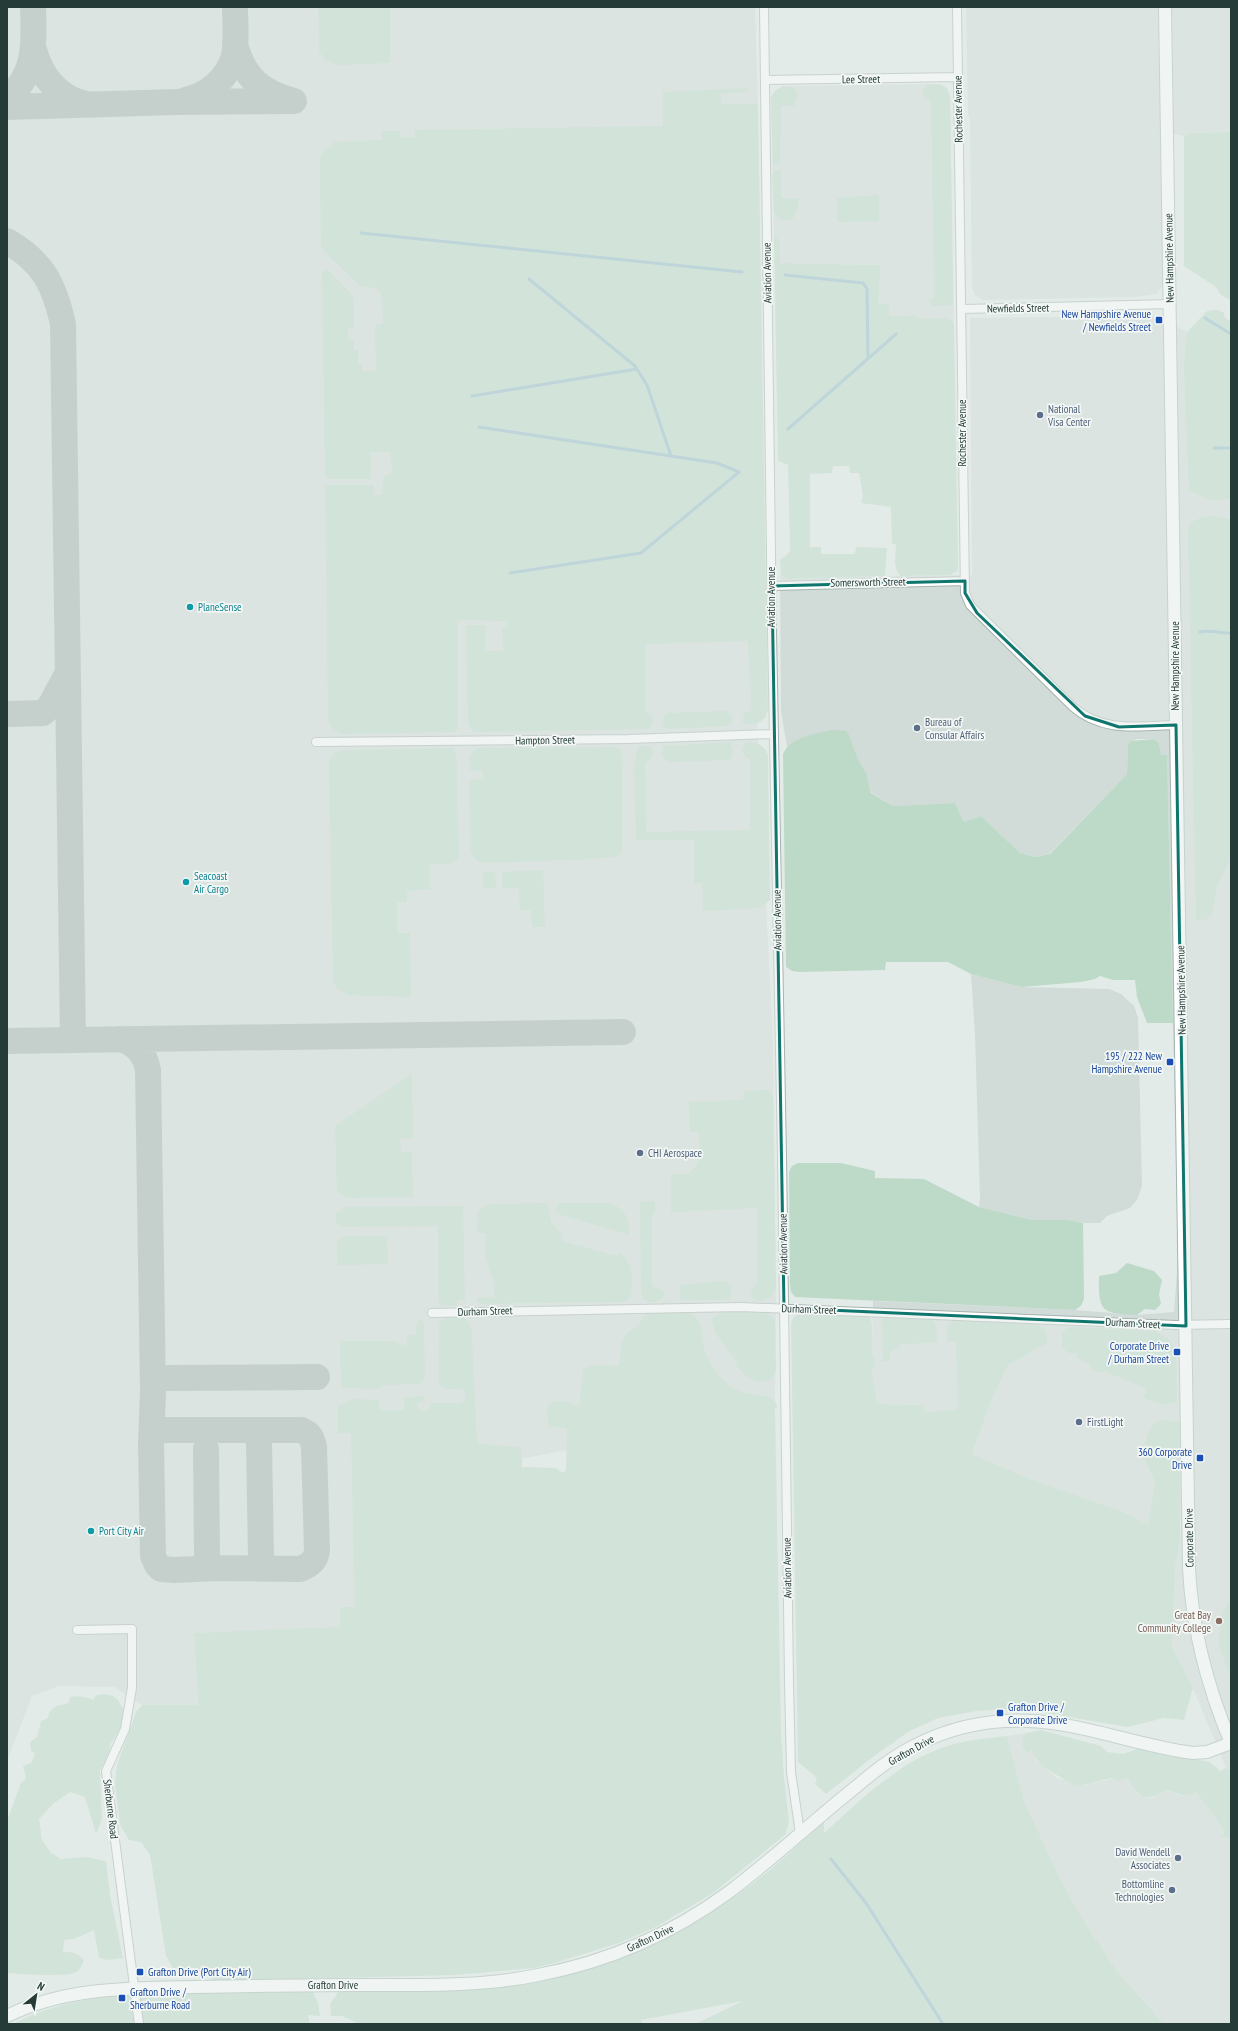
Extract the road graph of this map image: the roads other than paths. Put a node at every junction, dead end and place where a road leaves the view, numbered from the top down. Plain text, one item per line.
1 (764, 7) edge
2 (957, 7) edge
3 (1165, 7) edge
4 (958, 77) junction
5 (765, 80) junction
6 (1170, 304) junction
7 (962, 309) junction
8 (965, 581) junction
9 (772, 586) junction
10 (1176, 725) junction
11 (774, 734) junction
12 (316, 742) dead end
13 (784, 1308) junction
14 (432, 1313) dead end
15 (1231, 1324) edge
16 (1186, 1326) junction
17 (76, 1630) dead end
18 (1231, 1743) edge
19 (800, 1833) junction
20 (134, 1988) junction
21 (7, 2016) edge
22 (139, 2024) edge

1 - 5 street, Aviation Avenue
2 - 4 street, Rochester Avenue
3 - 6 street, New Hampshire Avenue
4 - 5 street, Lee Street
4 - 7 street, Rochester Avenue
5 - 9 street, Aviation Avenue
6 - 7 street, Newfields Street
6 - 10 street, New Hampshire Avenue
7 - 8 street, Rochester Avenue
8 - 9 street, Somersworth Street
8 - 10 street, Rochester Avenue
9 - 11 street, Aviation Avenue
10 - 16 street, New Hampshire Avenue
11 - 12 street, Hampton Street
11 - 13 street, Aviation Avenue
13 - 14 street, Durham Street
13 - 16 street, Durham Street
13 - 19 street, Aviation Avenue
15 - 16 street, Durham Street
16 - 18 street, Corporate Drive
17 - 20 street, Sherburne Road
18 - 19 street, Grafton Drive
19 - 20 street, Grafton Drive
20 - 21 street, Grafton Drive
20 - 22 street, Sherburne Road

